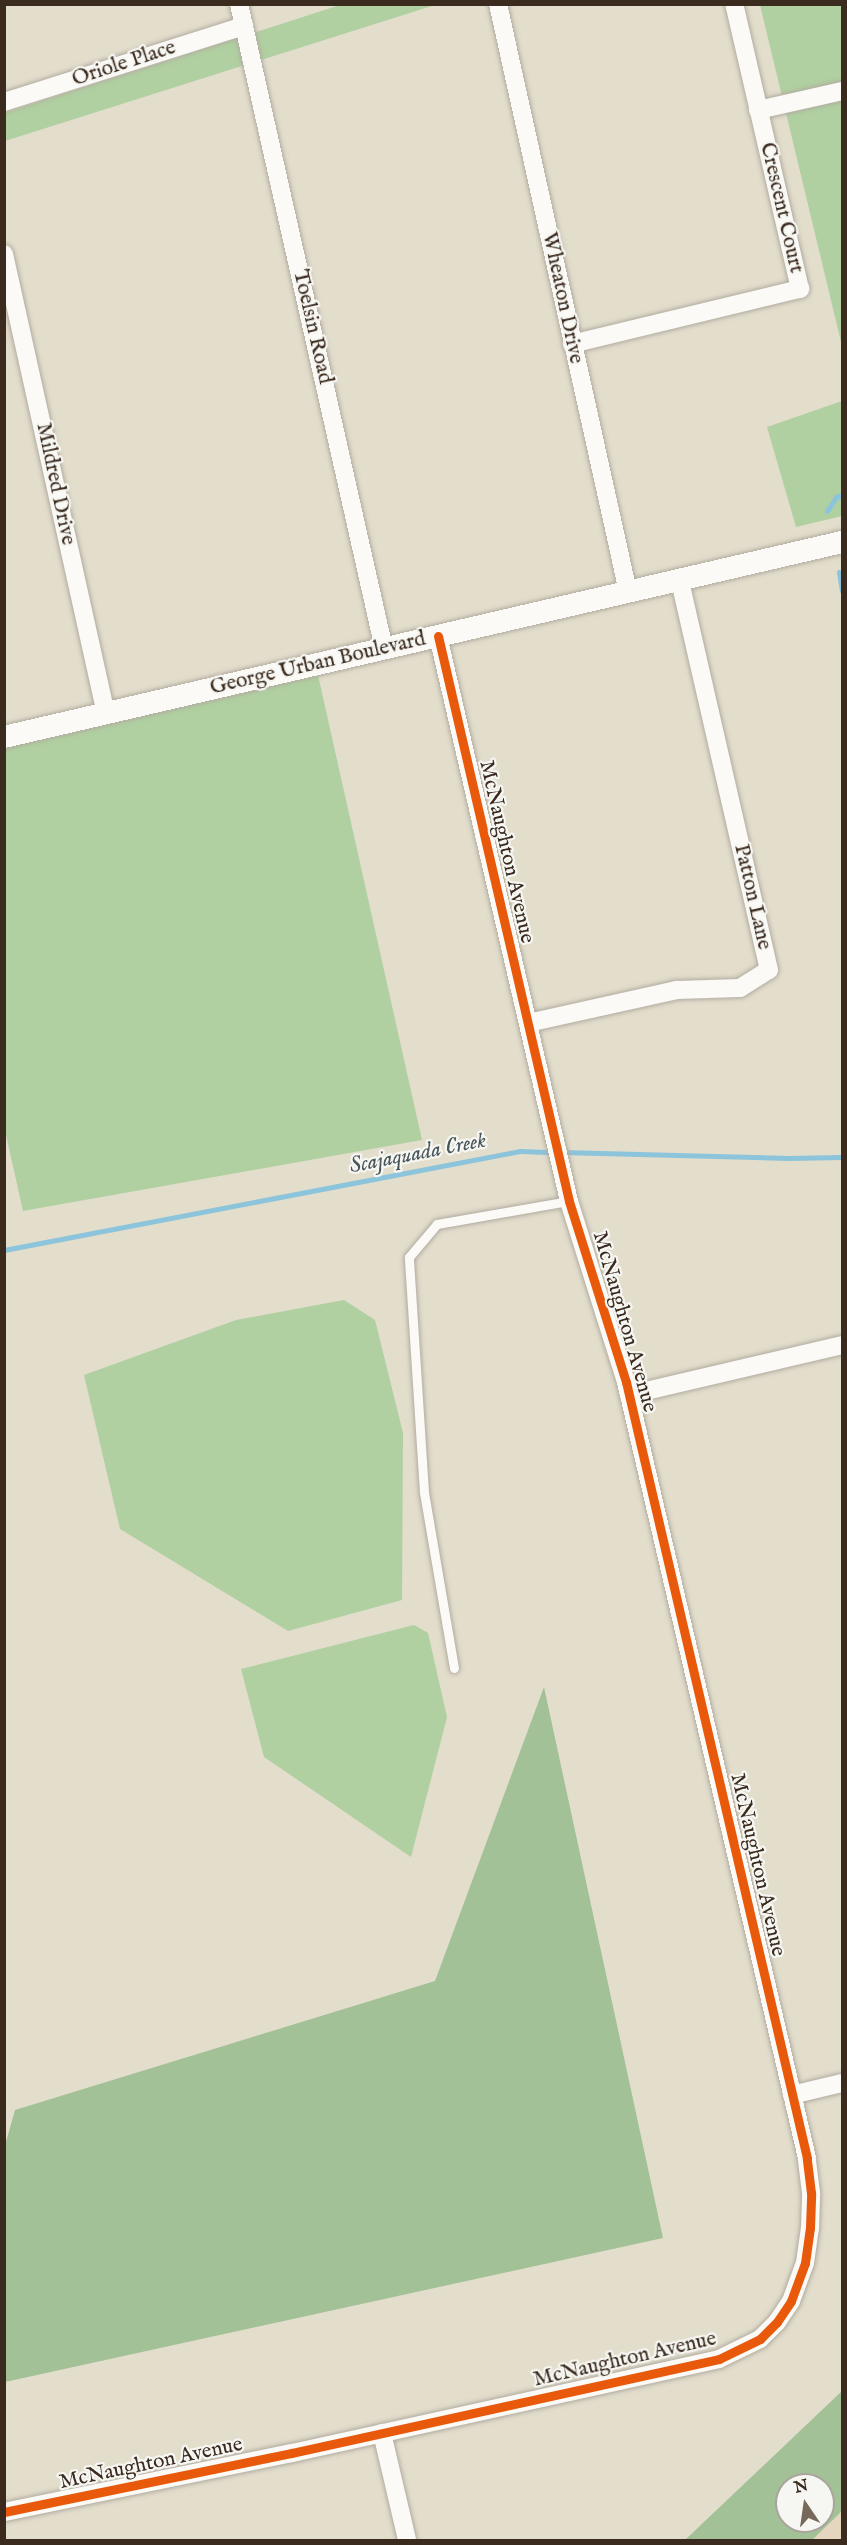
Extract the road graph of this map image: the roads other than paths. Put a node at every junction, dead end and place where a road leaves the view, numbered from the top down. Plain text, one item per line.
1 (239, 4) edge
2 (498, 4) edge
3 (734, 4) edge
4 (244, 26) junction
5 (843, 91) edge
6 (4, 102) edge
7 (758, 110) junction
8 (4, 254) edge
9 (572, 344) junction
10 (843, 542) edge
11 (680, 580) junction
12 (628, 592) junction
13 (438, 636) junction
14 (384, 649) junction
15 (106, 714) junction
16 (4, 737) edge
17 (528, 1023) junction
18 (569, 1201) junction
19 (843, 1345) edge
20 (629, 1395) junction
21 (454, 1668) dead end
22 (843, 2083) edge
23 (792, 2095) junction
24 (382, 2433) junction
25 (4, 2512) edge
26 (407, 2541) edge

1 - 4 street, Toelsin Road
2 - 9 street, Wheaton Drive
3 - 7 street, Crescent Court
4 - 6 street, Oriole Place
4 - 14 street, Toelsin Road
5 - 7 street
7 - 9 street, Crescent Court
8 - 15 street, Mildred Drive
9 - 12 street, Wheaton Drive
10 - 11 street, George Urban Boulevard
11 - 12 street, George Urban Boulevard
11 - 17 street, Patton Lane
12 - 13 street, George Urban Boulevard
13 - 14 street, George Urban Boulevard
13 - 17 street, McNaughton Avenue
14 - 15 street, George Urban Boulevard
15 - 16 street, George Urban Boulevard
17 - 18 street, McNaughton Avenue
18 - 20 street, McNaughton Avenue
18 - 21 lane
19 - 20 street
20 - 23 street, McNaughton Avenue
22 - 23 street
23 - 24 street, McNaughton Avenue
24 - 25 street, McNaughton Avenue
24 - 26 street

